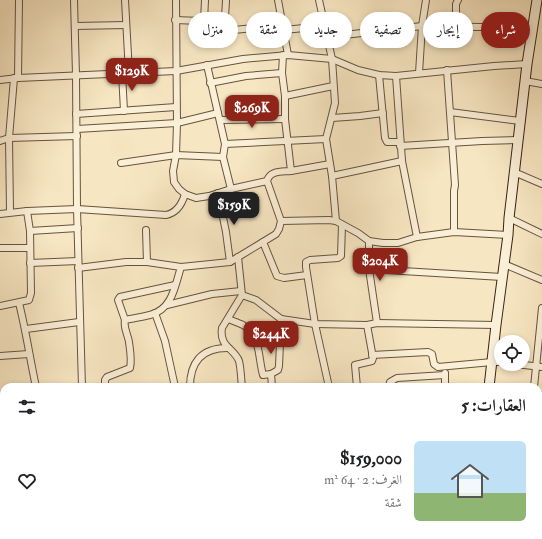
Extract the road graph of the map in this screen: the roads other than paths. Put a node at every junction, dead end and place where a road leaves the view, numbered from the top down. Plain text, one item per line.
1 (19, 0) edge
2 (74, 0) edge
3 (124, 0) edge
4 (176, 0) edge
5 (205, 0) edge
6 (226, 0) edge
7 (278, 0) edge
8 (319, 0) edge
9 (426, 0) edge
10 (458, 0) edge
11 (537, 0) edge
12 (204, 12) edge
13 (225, 12) edge
14 (280, 12) edge
15 (321, 12) edge
16 (456, 12) edge
17 (175, 20) junction
18 (188, 20) edge
19 (126, 25) junction
20 (75, 26) junction
21 (422, 26) junction
22 (473, 26) edge
23 (533, 28) junction
24 (352, 34) edge
25 (285, 48) edge
26 (330, 48) edge
27 (286, 55) junction
28 (332, 59) junction
29 (527, 64) junction
30 (207, 65) junction
31 (447, 70) junction
32 (176, 71) junction
33 (122, 73) junction
34 (129, 73) junction
35 (282, 73) junction
36 (419, 73) junction
37 (76, 75) junction
38 (379, 75) junction
39 (396, 76) junction
40 (16, 78) junction
41 (0, 80) edge
42 (525, 81) junction
43 (210, 83) junction
44 (542, 84) edge
45 (333, 86) junction
46 (285, 96) junction
47 (176, 107) junction
48 (124, 111) junction
49 (450, 112) junction
50 (218, 113) junction
51 (383, 113) junction
52 (76, 114) junction
53 (332, 118) junction
54 (285, 119) junction
55 (220, 120) junction
56 (520, 121) junction
57 (177, 122) junction
58 (77, 129) junction
59 (77, 136) junction
60 (9, 138) junction
61 (326, 139) junction
62 (286, 140) junction
63 (518, 140) junction
64 (0, 141) edge
65 (453, 143) junction
66 (225, 144) junction
67 (400, 144) junction
68 (176, 156) junction
69 (223, 157) junction
70 (402, 161) junction
71 (121, 163) dead end
72 (330, 164) junction
73 (291, 171) junction
74 (514, 172) junction
75 (332, 176) junction
76 (267, 181) junction
77 (542, 184) edge
78 (231, 189) junction
79 (218, 193) junction
80 (185, 194) junction
81 (77, 209) junction
82 (28, 211) junction
83 (10, 212) junction
84 (0, 214) edge
85 (509, 218) junction
86 (280, 221) junction
87 (339, 223) junction
88 (78, 228) junction
89 (146, 230) dead end
90 (30, 231) junction
91 (454, 232) junction
92 (542, 234) edge
93 (508, 235) junction
94 (417, 237) junction
95 (369, 241) junction
96 (263, 242) junction
97 (0, 248) edge
98 (30, 248) junction
99 (238, 257) junction
100 (147, 262) junction
101 (230, 262) junction
102 (30, 263) junction
103 (78, 264) junction
104 (504, 264) junction
105 (181, 267) junction
106 (369, 269) junction
107 (307, 275) junction
108 (502, 277) junction
109 (542, 280) edge
110 (175, 285) junction
111 (241, 293) junction
112 (19, 303) junction
113 (167, 305) junction
114 (0, 306) edge
115 (542, 308) edge
116 (155, 313) junction
117 (228, 319) junction
118 (281, 319) junction
119 (125, 320) junction
120 (79, 322) junction
121 (377, 323) junction
122 (315, 324) junction
123 (367, 325) junction
124 (496, 325) junction
125 (26, 329) junction
126 (496, 335) edge
127 (227, 348) junction
128 (29, 354) junction
129 (372, 355) junction
130 (0, 356) edge
131 (494, 362) edge
132 (445, 366) junction
133 (539, 367) edge
134 (494, 371) edge
135 (271, 374) junction
136 (445, 375) junction
137 (35, 383) edge
138 (82, 383) edge
139 (105, 383) edge
140 (174, 383) edge
141 (190, 383) edge
142 (242, 383) edge
143 (272, 383) edge
144 (328, 383) edge
145 (357, 383) edge
146 (390, 383) edge
147 (445, 383) edge
148 (490, 383) edge
149 (535, 383) edge

1 - 40 street
2 - 20 street
3 - 19 street
4 - 17 street
5 - 12 street
6 - 13 street
7 - 14 street
8 - 15 street
9 - 21 street
10 - 16 street
11 - 23 street
17 - 18 street
17 - 32 street
19 - 20 street
19 - 34 street
20 - 37 street
21 - 24 street
21 - 36 street
22 - 23 street
23 - 29 street
25 - 27 street
26 - 28 street
27 - 28 street
27 - 30 street
27 - 35 street
28 - 38 street
28 - 45 street
29 - 31 street
29 - 42 street
30 - 32 street
30 - 43 street
31 - 36 street
31 - 49 street
32 - 34 street
32 - 47 street
33 - 34 street
33 - 37 street
33 - 48 street
35 - 43 street
35 - 46 street
36 - 39 street
37 - 40 street
37 - 52 street
38 - 39 street
38 - 51 street
39 - 67 street
40 - 41 street
40 - 60 street
42 - 44 street
42 - 56 street
43 - 50 street
45 - 46 street
45 - 53 street
46 - 54 street
47 - 48 street
47 - 57 street
48 - 52 street
49 - 56 street
49 - 65 street
50 - 55 street
50 - 57 street
51 - 53 street
51 - 67 street
52 - 58 street
53 - 61 street
54 - 55 street
54 - 62 street
55 - 66 street
56 - 63 street
57 - 58 street
57 - 68 street
58 - 59 street
59 - 60 street
59 - 81 street
60 - 64 street
60 - 83 street
61 - 62 street
61 - 72 street
62 - 66 street
62 - 73 street
63 - 65 street
63 - 74 street
65 - 67 street
65 - 91 street
66 - 69 street
67 - 70 street
68 - 69 street
68 - 71 street
68 - 80 street
69 - 78 street
70 - 75 street
70 - 94 street
72 - 73 street
72 - 75 street
73 - 76 street
74 - 77 street
74 - 85 street
75 - 87 street
76 - 78 street
76 - 86 street
78 - 79 street
79 - 80 street
79 - 101 street
80 - 81 street
81 - 82 street
81 - 88 street
82 - 83 street
82 - 90 street
83 - 84 street
85 - 92 street
85 - 93 street
86 - 87 street
86 - 96 street
87 - 95 street
87 - 107 street
88 - 90 street
88 - 103 street
89 - 100 street
90 - 98 street
91 - 93 street
91 - 94 street
93 - 104 street
94 - 95 street
95 - 106 street
96 - 99 street
96 - 107 street
97 - 98 street
98 - 102 street
99 - 101 street
99 - 111 street
100 - 103 street
100 - 105 street
101 - 105 street
102 - 103 street
102 - 112 street
103 - 120 street
104 - 108 street
104 - 109 street
105 - 110 street
106 - 108 street
106 - 121 street
107 - 122 street
108 - 124 street
110 - 113 street
110 - 119 street
111 - 113 street
111 - 117 street
111 - 118 street
112 - 114 street
112 - 125 street
113 - 116 street
115 - 133 street
116 - 119 street
116 - 140 street
117 - 127 street
117 - 135 street
118 - 122 street
118 - 135 street
119 - 139 street
120 - 125 street
120 - 138 street
121 - 123 street
121 - 124 street
122 - 123 street
122 - 144 street
123 - 129 street
124 - 126 street
125 - 128 street
127 - 141 street
127 - 142 street
128 - 130 street
128 - 137 street
129 - 132 street
129 - 145 street
131 - 132 street
132 - 136 street
133 - 149 street
134 - 148 street
135 - 143 street
136 - 146 street
136 - 147 street

